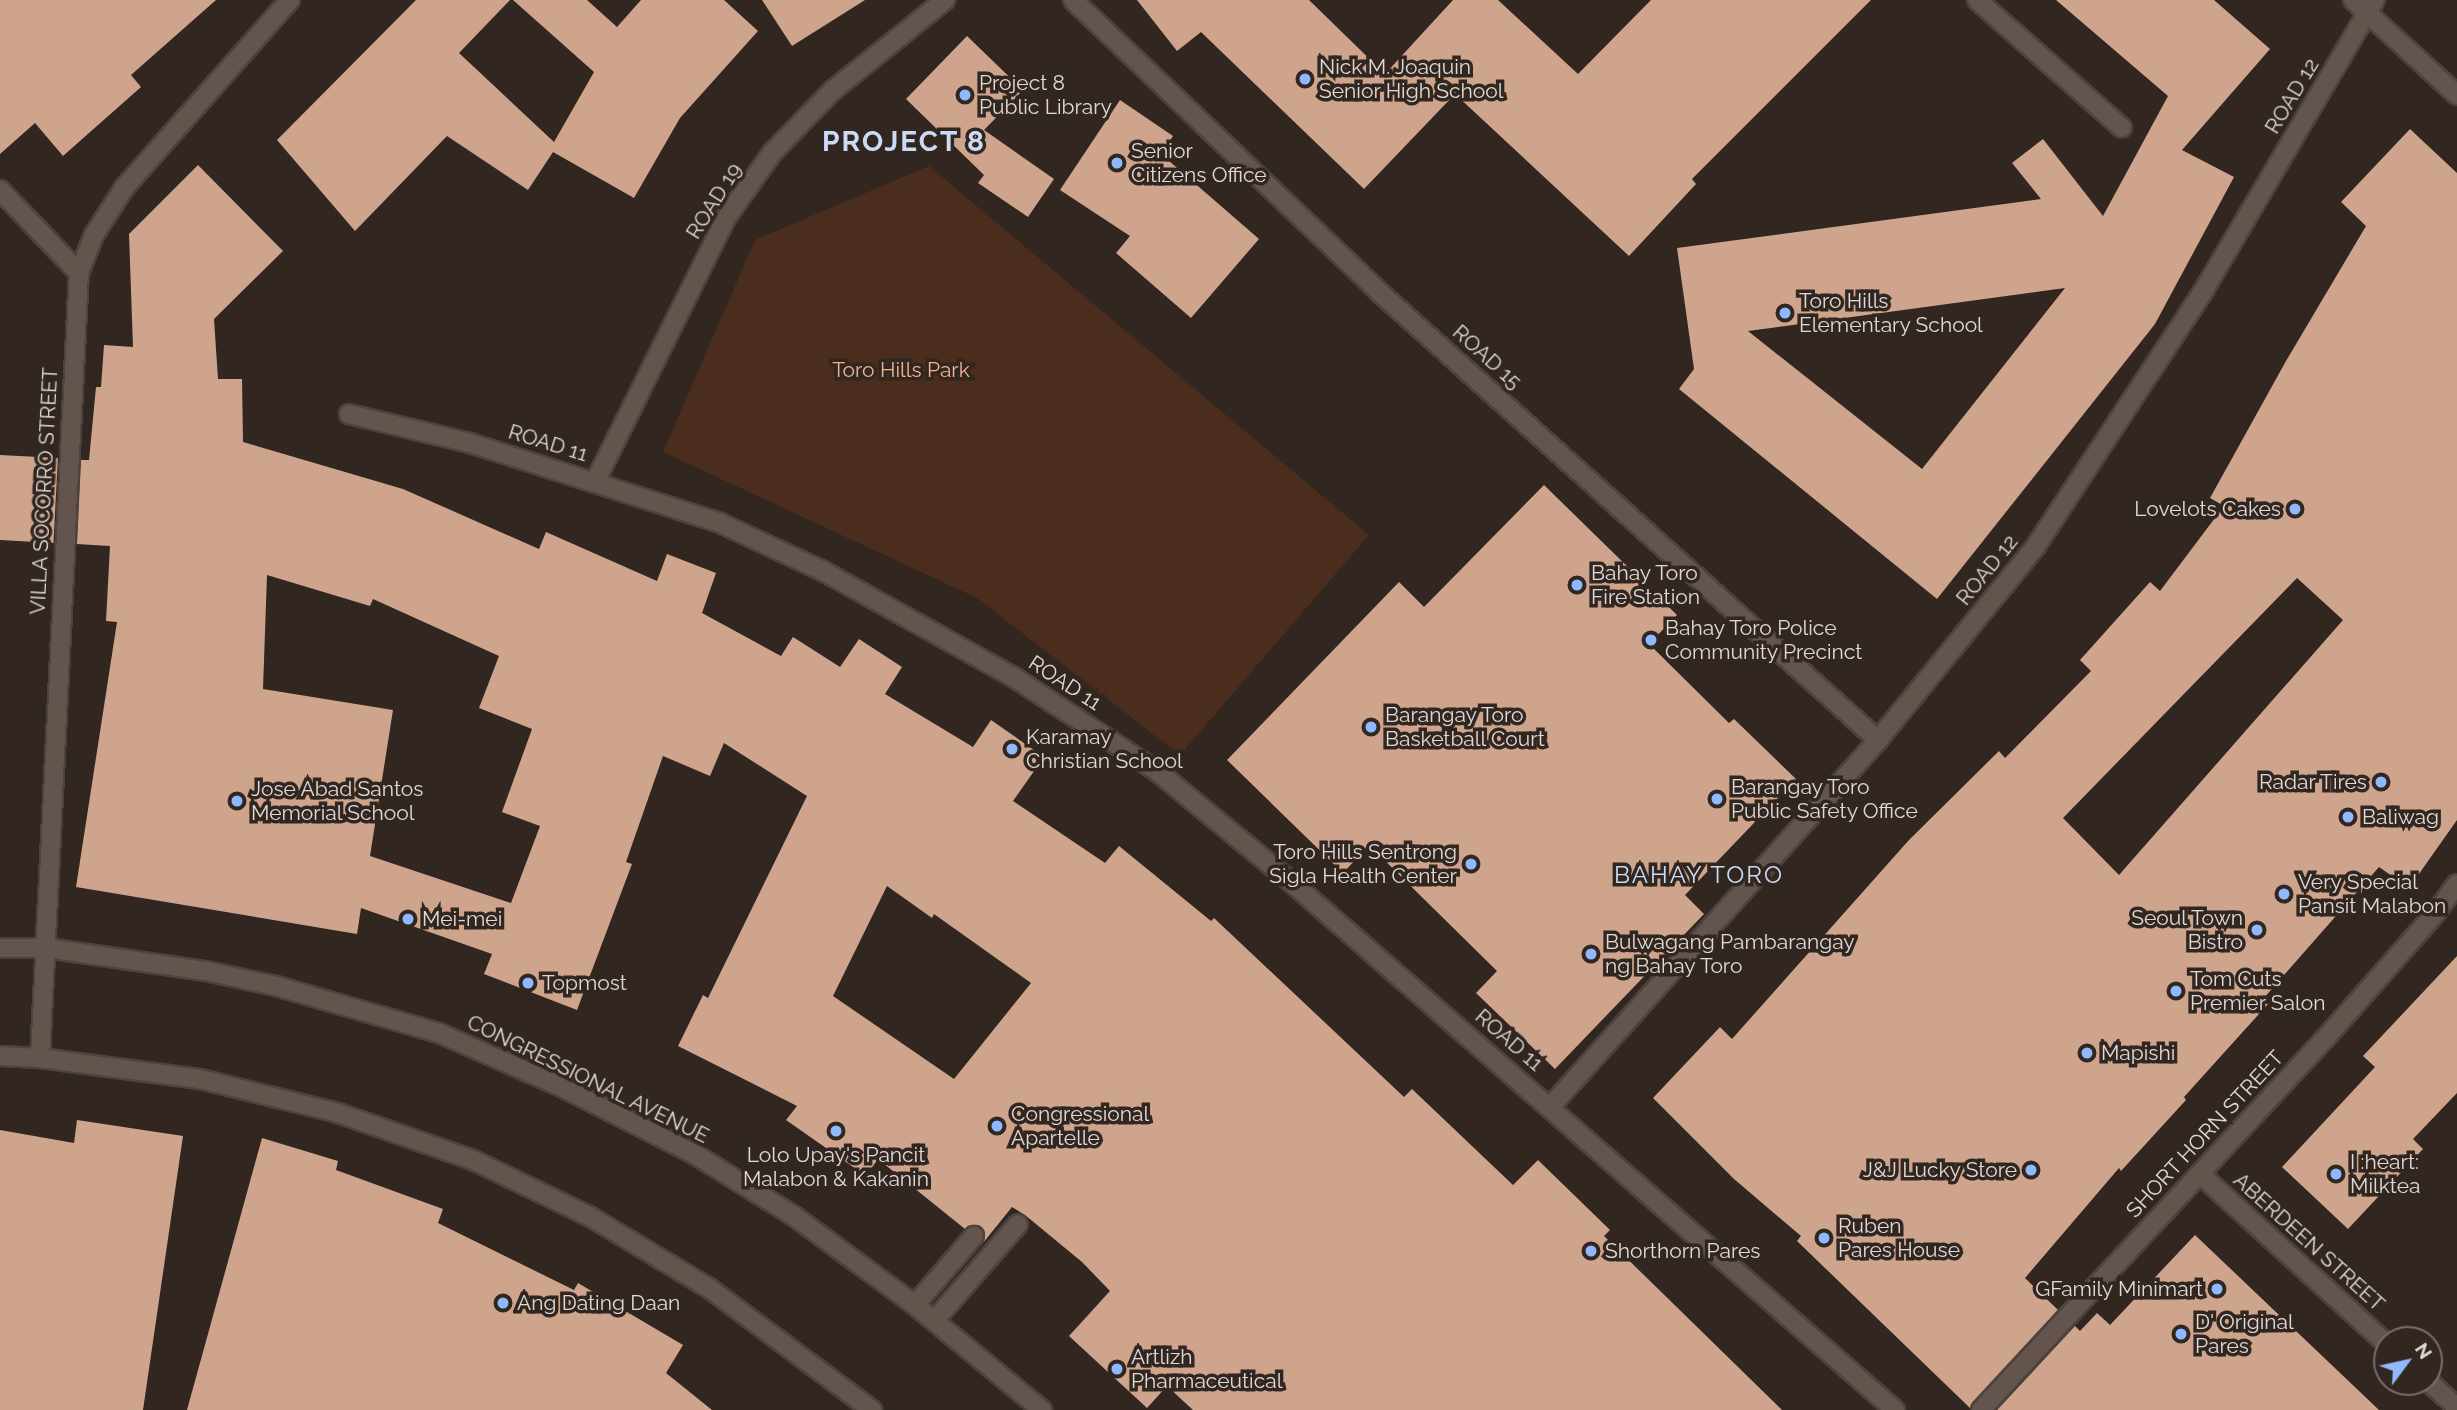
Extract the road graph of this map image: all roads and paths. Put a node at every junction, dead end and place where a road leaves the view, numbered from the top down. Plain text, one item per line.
1 (290, 0) edge
2 (945, 0) edge
3 (1073, 0) edge
4 (1977, 0) edge
5 (2353, 0) edge
6 (2372, 7) edge
7 (2457, 95) edge
8 (2122, 128) dead end
9 (0, 190) edge
10 (79, 273) junction
11 (349, 415) dead end
12 (595, 482) junction
13 (1878, 740) junction
14 (2457, 884) edge
15 (0, 948) edge
16 (46, 948) junction
17 (0, 1056) edge
18 (40, 1058) junction
19 (1551, 1106) junction
20 (2200, 1174) junction
21 (1018, 1224) dead end
22 (974, 1236) dead end
23 (915, 1305) junction
24 (934, 1321) junction
25 (2373, 1331) edge
26 (2443, 1395) edge
27 (2457, 1408) edge
28 (872, 1410) edge
29 (1042, 1410) edge
30 (1895, 1410) edge
31 (1981, 1410) edge

1 - 10 street, VILLA SOCORRO STREET
2 - 12 street, ROAD 19
3 - 13 street, ROAD 15
4 - 8 street
5 - 6 street
6 - 7 street
6 - 13 street, ROAD 12
9 - 10 street
10 - 16 street, VILLA SOCORRO STREET
11 - 12 street, ROAD 11
12 - 19 street, ROAD 11
13 - 19 street, ROAD 12
14 - 20 street, SHORT HORN STREET
15 - 16 street, CONGRESSIONAL AVENUE
16 - 18 street, VILLA SOCORRO STREET
16 - 23 street, CONGRESSIONAL AVENUE
17 - 18 street
18 - 28 street
19 - 30 street, ROAD 11
20 - 25 street, ABERDEEN STREET
20 - 31 street, SHORT HORN STREET
21 - 24 street
22 - 23 street
23 - 24 street, CONGRESSIONAL AVENUE
24 - 29 street, CONGRESSIONAL AVENUE
26 - 27 street

